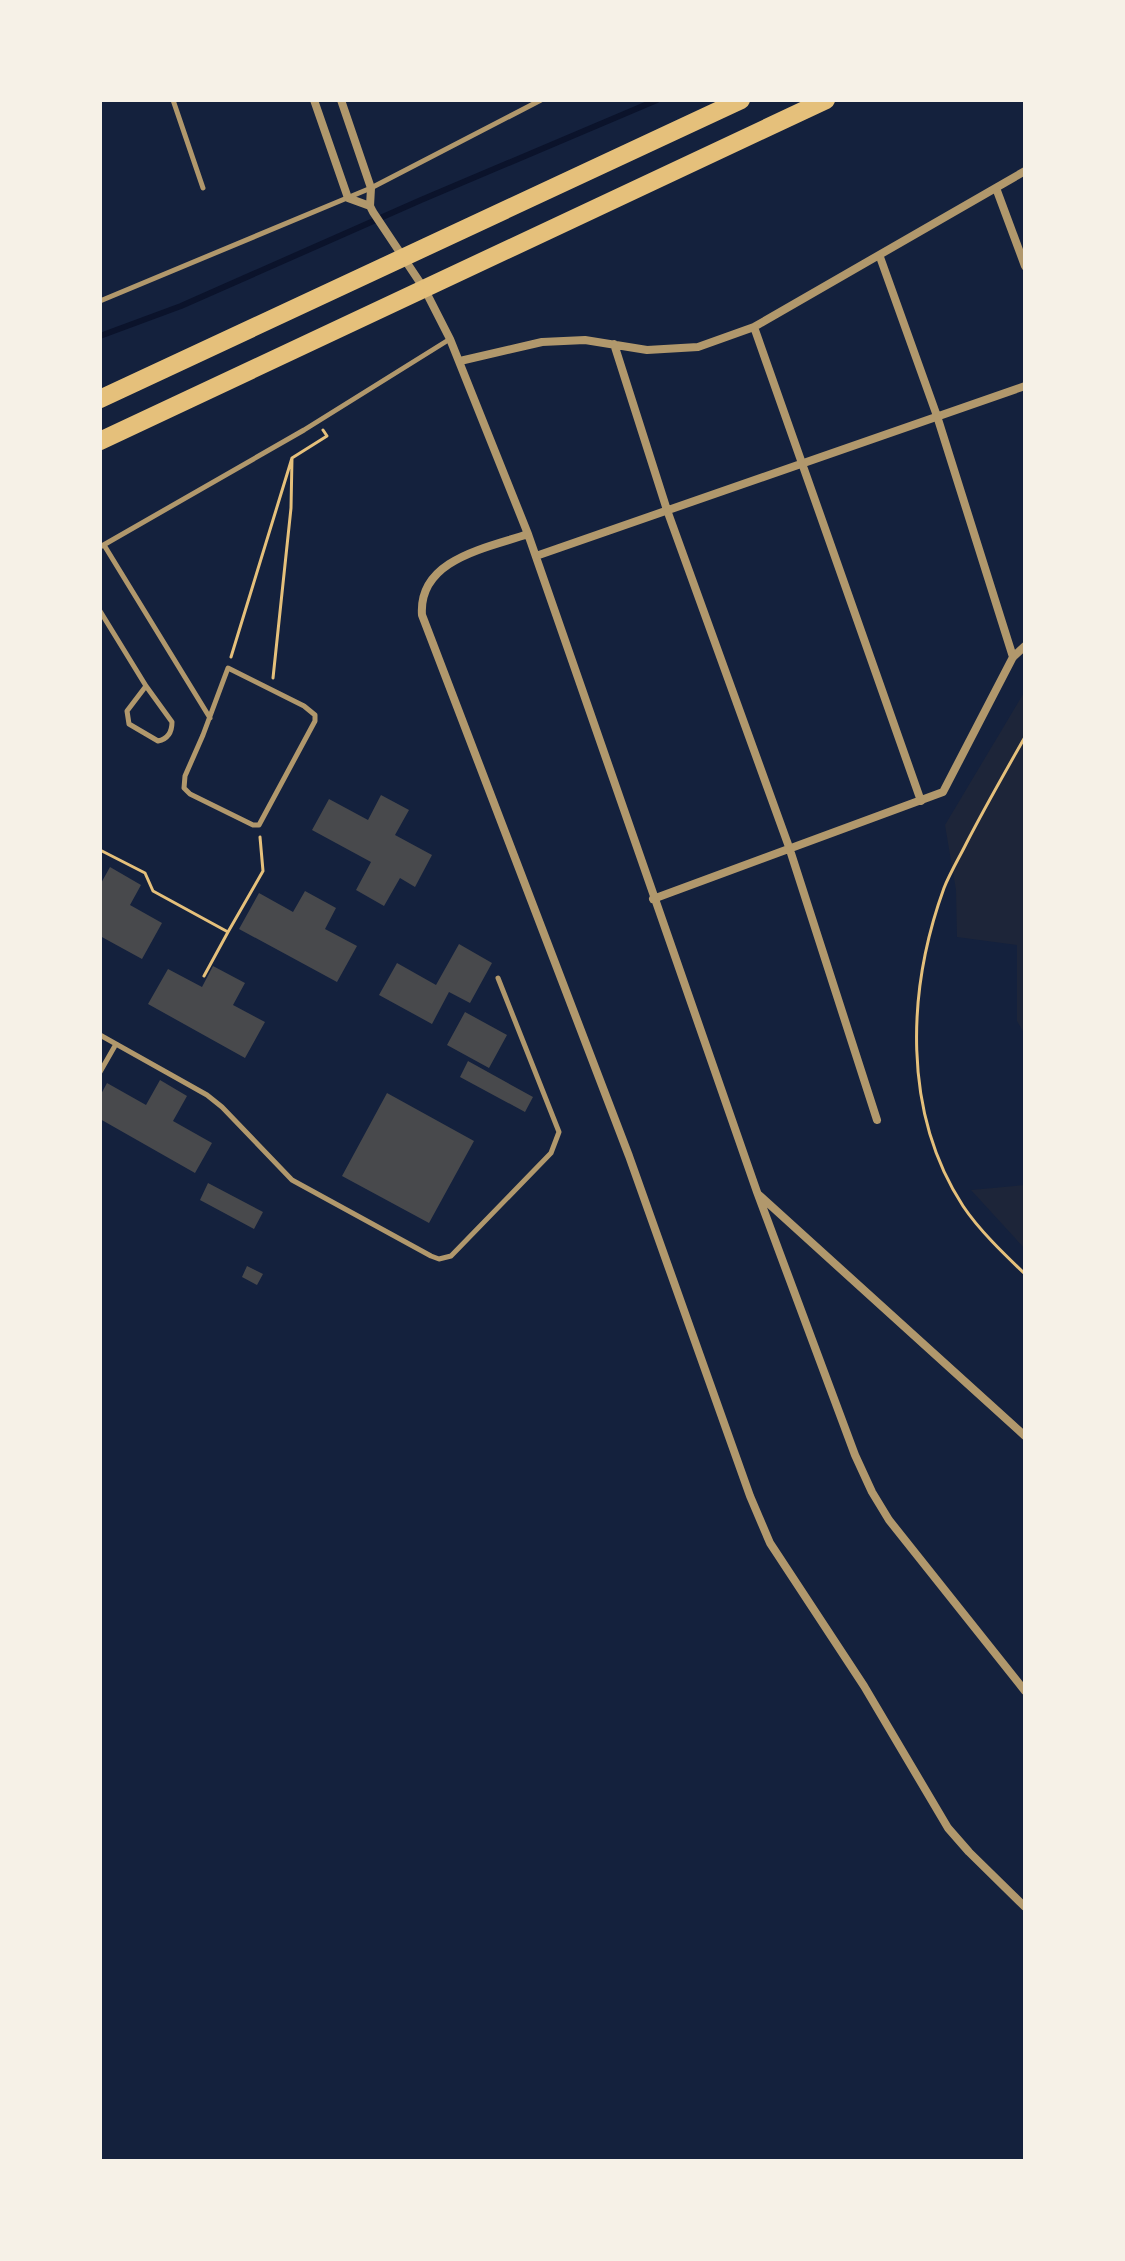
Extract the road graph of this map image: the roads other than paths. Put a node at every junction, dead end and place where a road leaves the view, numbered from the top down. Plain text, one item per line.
1 (173, 100) edge
2 (314, 100) edge
3 (341, 100) edge
4 (541, 100) edge
5 (741, 100) edge
6 (826, 100) edge
7 (1025, 171) edge
8 (203, 188) dead end
9 (371, 188) junction
10 (996, 188) junction
11 (348, 198) junction
12 (372, 209) junction
13 (404, 257) junction
14 (880, 257) junction
15 (1025, 266) edge
16 (425, 290) junction
17 (100, 301) edge
18 (754, 327) junction
19 (450, 339) junction
20 (614, 344) junction
21 (460, 361) junction
22 (1025, 386) edge
23 (100, 399) edge
24 (937, 416) junction
25 (100, 441) edge
26 (802, 463) junction
27 (667, 510) junction
28 (528, 534) junction
29 (102, 546) edge
30 (536, 556) junction
31 (100, 611) edge
32 (1025, 646) edge
33 (1013, 657) junction
34 (146, 686) junction
35 (210, 718) junction
36 (921, 801) junction
37 (789, 847) junction
38 (653, 899) junction
39 (498, 978) dead end
40 (100, 1035) edge
41 (116, 1044) junction
42 (100, 1072) edge
43 (877, 1120) dead end
44 (757, 1192) junction
45 (1025, 1436) edge
46 (1025, 1691) edge
47 (1025, 1907) edge

1 - 8 lane
2 - 11 street
3 - 9 street
4 - 9 lane
5 - 13 main road
6 - 16 main road
7 - 10 street
9 - 11 lane
9 - 12 street
10 - 14 street
10 - 15 street
11 - 12 street
11 - 17 lane
12 - 13 street
13 - 16 street
13 - 23 main road
14 - 18 street
14 - 24 street
16 - 19 street
16 - 25 main road
18 - 20 street
18 - 26 street
19 - 21 street
19 - 29 lane
20 - 21 street
20 - 27 street
21 - 28 street
22 - 24 street
24 - 26 street
24 - 33 street
26 - 27 street
26 - 36 street
27 - 30 street
27 - 37 street
28 - 30 street
28 - 47 street
29 - 35 lane
30 - 38 street
31 - 34 lane
32 - 33 street
33 - 36 street
34 - 34 lane
35 - 35 lane
36 - 37 street
37 - 38 street
37 - 43 street
38 - 44 street
39 - 41 lane
40 - 41 lane
41 - 42 lane
44 - 45 street
44 - 46 street

